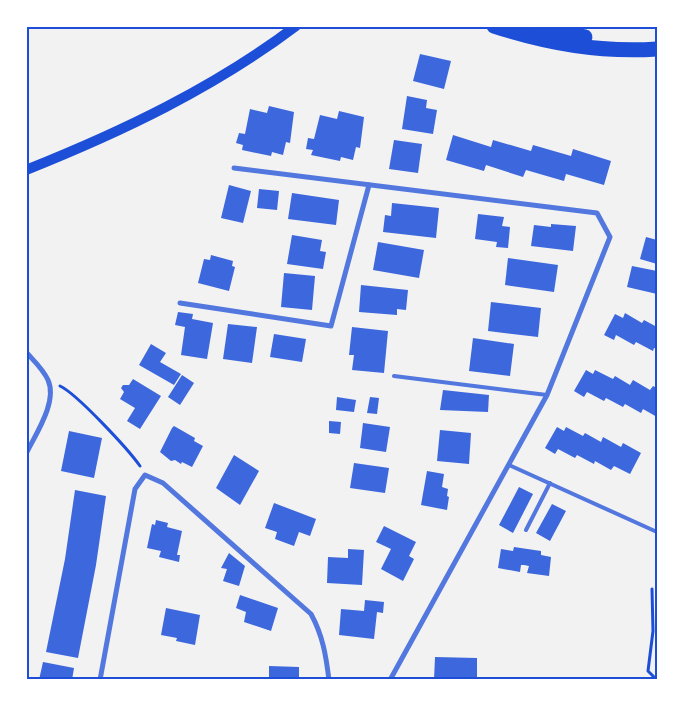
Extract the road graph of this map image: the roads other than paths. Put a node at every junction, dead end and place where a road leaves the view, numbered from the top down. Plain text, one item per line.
1 (296, 26) edge
2 (494, 26) edge
3 (528, 26) edge
4 (657, 39) edge
5 (657, 49) edge
6 (234, 168) dead end
7 (26, 170) edge
8 (369, 185) junction
9 (180, 303) dead end
10 (26, 352) edge
11 (394, 376) dead end
12 (547, 395) junction
13 (26, 454) edge
14 (509, 465) junction
15 (550, 483) junction
16 (526, 530) dead end
17 (657, 532) edge
18 (100, 680) edge
19 (329, 680) edge
20 (390, 680) edge

1 - 7 main road
2 - 5 highway
3 - 4 highway
6 - 8 street
8 - 9 street
8 - 12 street
10 - 13 street
11 - 12 lane
12 - 14 street
14 - 15 lane
14 - 20 street
15 - 16 lane
15 - 17 lane
18 - 19 street

